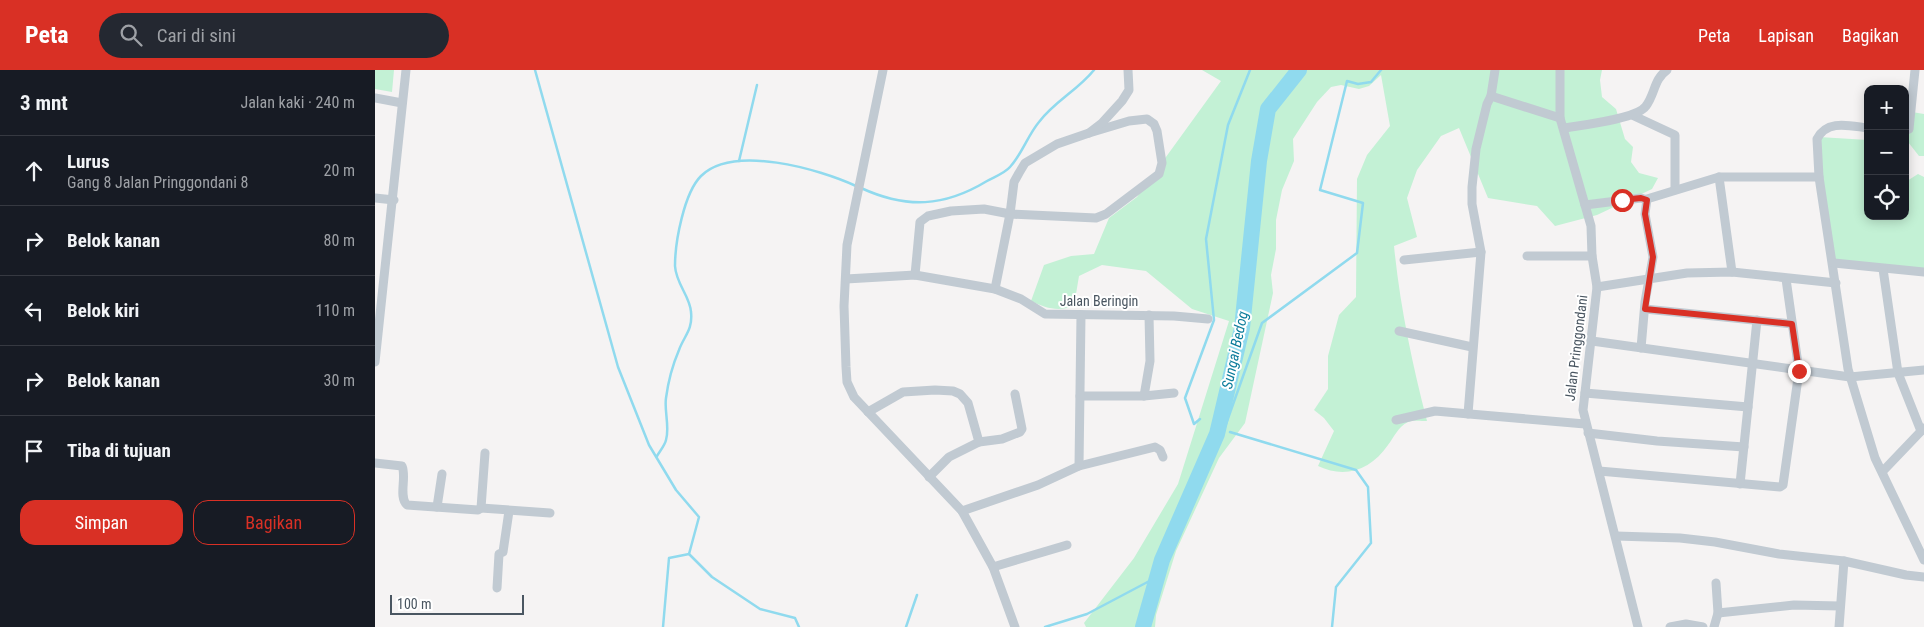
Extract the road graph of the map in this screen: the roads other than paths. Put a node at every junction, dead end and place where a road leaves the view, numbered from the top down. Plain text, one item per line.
1 (406, 70) edge
2 (883, 70) edge
3 (1128, 70) edge
4 (1495, 70) edge
5 (1560, 70) edge
6 (1667, 70) edge
7 (1915, 70) edge
8 (1491, 96) junction
9 (375, 98) edge
10 (402, 103) junction
11 (1632, 115) junction
12 (1560, 118) junction
13 (1564, 128) junction
14 (1864, 128) edge
15 (1907, 130) edge
16 (1089, 133) junction
17 (1719, 177) junction
18 (1819, 177) junction
19 (1675, 189) junction
20 (375, 198) edge
21 (393, 200) junction
22 (1647, 200) junction
23 (1585, 205) junction
24 (1011, 214) junction
25 (1481, 252) junction
26 (1527, 256) dead end
27 (1592, 256) junction
28 (1404, 260) dead end
29 (1838, 264) junction
30 (1883, 268) junction
31 (1731, 272) junction
32 (1924, 272) edge
33 (915, 275) junction
34 (1650, 278) junction
35 (846, 279) junction
36 (1786, 279) junction
37 (1836, 283) junction
38 (1597, 287) junction
39 (995, 290) junction
40 (1645, 309) junction
41 (1081, 315) junction
42 (1149, 315) junction
43 (1209, 319) dead end
44 (1757, 320) junction
45 (1792, 324) junction
46 (1399, 331) dead end
47 (1592, 341) junction
48 (1472, 346) junction
49 (1641, 348) junction
50 (375, 362) edge
51 (1752, 364) junction
52 (1924, 370) edge
53 (1799, 371) junction
54 (1898, 373) junction
55 (1850, 377) junction
56 (1174, 392) dead end
57 (1015, 394) dead end
58 (1585, 394) junction
59 (1080, 396) junction
60 (1144, 396) junction
61 (1748, 407) junction
62 (868, 412) junction
63 (1468, 414) junction
64 (1396, 420) dead end
65 (1586, 429) junction
66 (1922, 429) edge
67 (979, 442) junction
68 (1744, 447) junction
69 (485, 453) dead end
70 (1163, 457) dead end
71 (375, 464) edge
72 (1079, 466) junction
73 (1599, 471) junction
74 (1883, 471) junction
75 (441, 474) dead end
76 (929, 476) junction
77 (1740, 484) junction
78 (437, 507) junction
79 (481, 508) junction
80 (509, 511) junction
81 (962, 511) junction
82 (550, 512) dead end
83 (1616, 536) junction
84 (1067, 545) dead end
85 (1924, 560) edge
86 (1844, 561) junction
87 (993, 568) junction
88 (1924, 577) edge
89 (1716, 583) dead end
90 (497, 588) dead end
91 (1840, 606) junction
92 (1718, 613) junction
93 (1015, 627) edge
94 (1638, 627) edge
95 (1671, 627) edge
96 (1703, 627) edge
97 (1714, 627) edge
98 (1839, 627) edge

1 - 10 street
2 - 35 street
3 - 16 street
4 - 8 street
5 - 12 street, Jalan Pringgondani
6 - 11 street
7 - 15 street
8 - 12 street
8 - 25 street
9 - 10 street
10 - 21 street
11 - 13 street
11 - 19 street
12 - 13 street, Jalan Pringgondani
13 - 23 street, Jalan Pringgondani
14 - 18 street
16 - 24 street
16 - 24 street
17 - 18 street
17 - 19 street
17 - 31 street
18 - 29 street
19 - 22 street
20 - 21 street
21 - 50 street
22 - 23 street
22 - 34 street
23 - 27 street, Jalan Pringgondani
24 - 33 street
24 - 39 street
25 - 28 street
25 - 48 street
26 - 27 street
27 - 38 street, Jalan Pringgondani
29 - 30 street
29 - 37 street
30 - 32 street
30 - 54 street
31 - 34 street
31 - 36 street
33 - 35 street, Jalan Beringin
33 - 39 street, Jalan Beringin
34 - 38 street
34 - 40 street
35 - 62 street
36 - 37 street
36 - 45 street
37 - 55 street
38 - 47 street, Jalan Pringgondani
39 - 41 street, Jalan Beringin
40 - 44 street
40 - 49 street
41 - 42 street, Jalan Beringin
41 - 59 street
42 - 43 street, Jalan Beringin
42 - 60 street
44 - 45 street
44 - 51 street
45 - 53 street
46 - 48 street
47 - 49 street
47 - 58 street, Jalan Pringgondani
48 - 63 street
49 - 51 street
51 - 53 street
51 - 61 street
52 - 54 street
53 - 55 street
53 - 77 street
54 - 55 street
54 - 66 street
55 - 74 street
56 - 60 street
57 - 67 street
58 - 61 street
58 - 65 street, Jalan Pringgondani
59 - 60 street
59 - 72 street
61 - 68 street
62 - 67 street
62 - 76 street
63 - 64 street
63 - 65 street
65 - 68 street
65 - 73 street, Jalan Pringgondani
66 - 74 street
67 - 76 street
68 - 77 street
69 - 79 street
70 - 72 street
71 - 78 street
72 - 81 street
73 - 77 street
73 - 83 street, Jalan Pringgondani
74 - 85 street
75 - 78 street
76 - 81 street
78 - 79 street
79 - 80 street
80 - 82 street
80 - 90 street
81 - 87 street
83 - 86 street
83 - 94 street, Jalan Pringgondani
84 - 87 street
86 - 88 street
86 - 91 street
87 - 93 street
89 - 92 street
91 - 92 street
91 - 98 street
92 - 97 street
95 - 96 street

